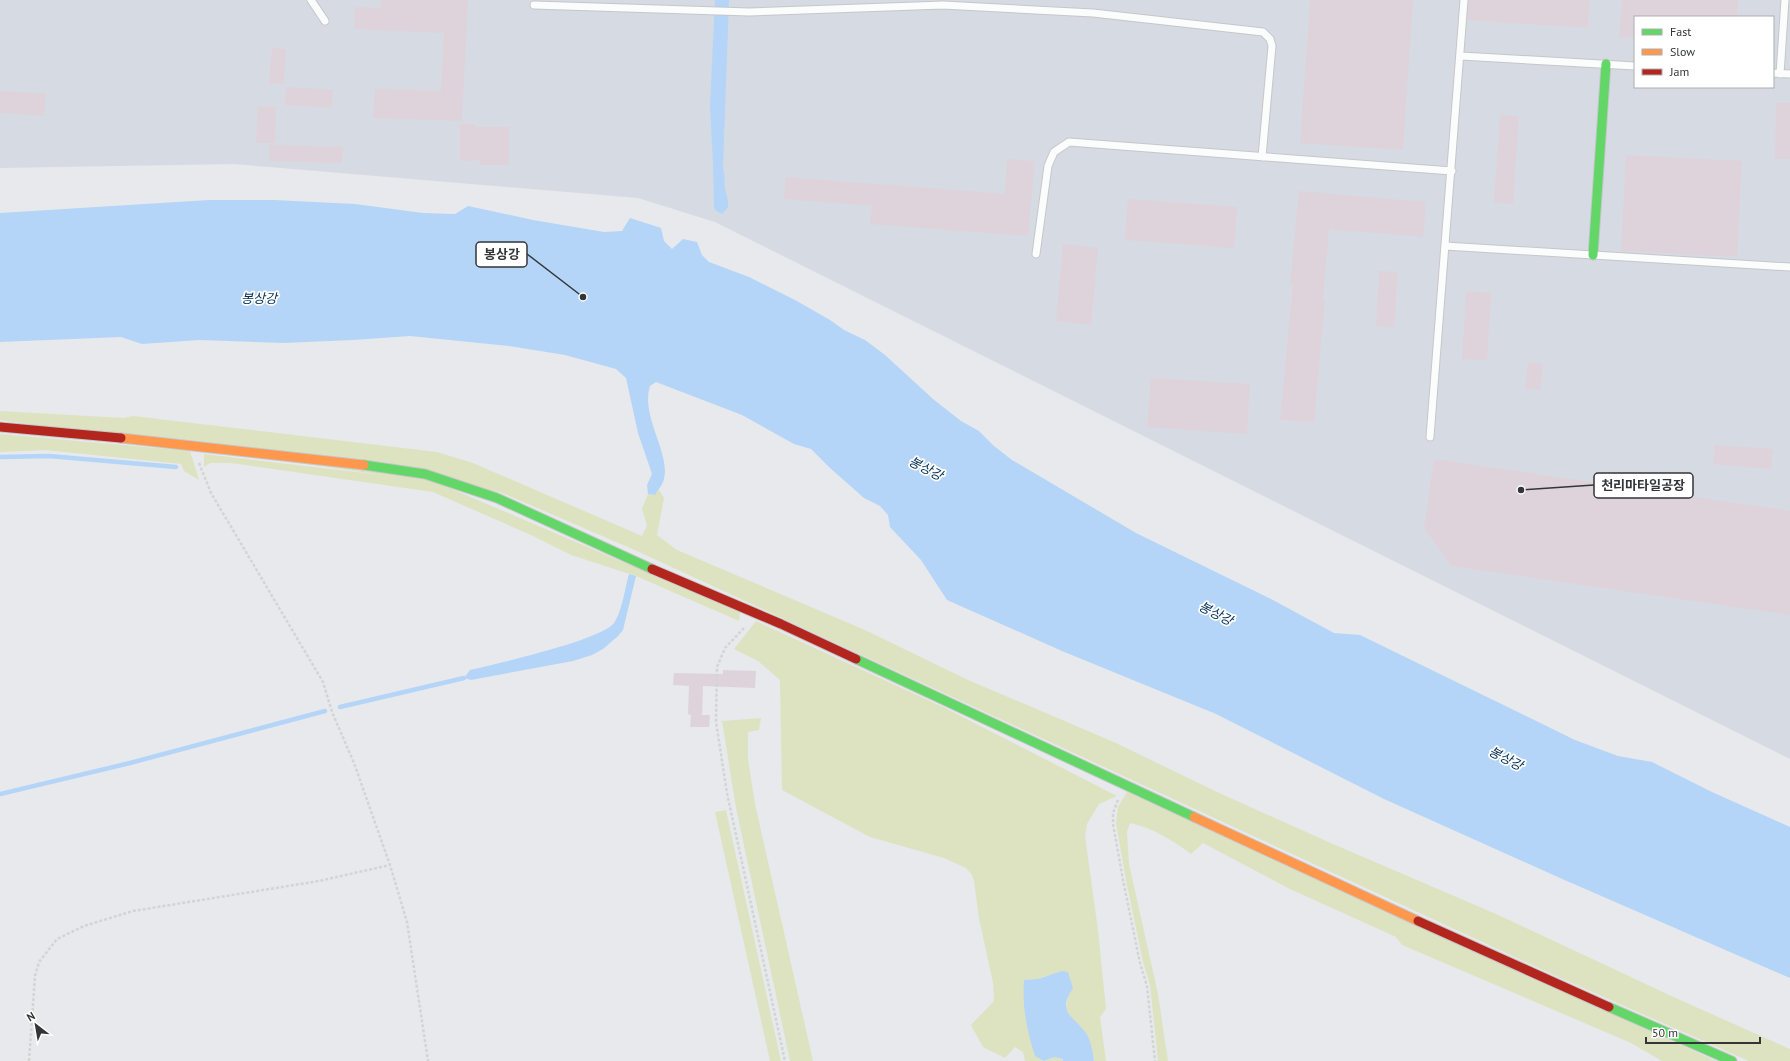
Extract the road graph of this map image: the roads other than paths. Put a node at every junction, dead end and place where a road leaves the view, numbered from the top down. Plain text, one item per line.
1 (311, 0) edge
2 (1464, 0) edge
3 (1785, 0) edge
4 (534, 5) dead end
5 (324, 21) dead end
6 (1461, 56) junction
7 (1606, 64) junction
8 (1634, 66) edge
9 (1776, 74) edge
10 (1790, 74) edge
11 (1262, 157) junction
12 (1452, 171) junction
13 (1445, 246) junction
14 (1036, 254) dead end
15 (1593, 255) junction
16 (1790, 267) edge
17 (0, 426) edge
18 (1430, 437) dead end
19 (1732, 1061) edge

1 - 5 lane
2 - 6 lane
3 - 9 lane
4 - 11 lane
6 - 7 lane
6 - 12 lane
7 - 8 lane
7 - 15 main road
9 - 10 lane
11 - 12 lane
11 - 14 lane
12 - 13 lane
13 - 15 lane
13 - 18 lane
15 - 16 lane
17 - 19 main road

